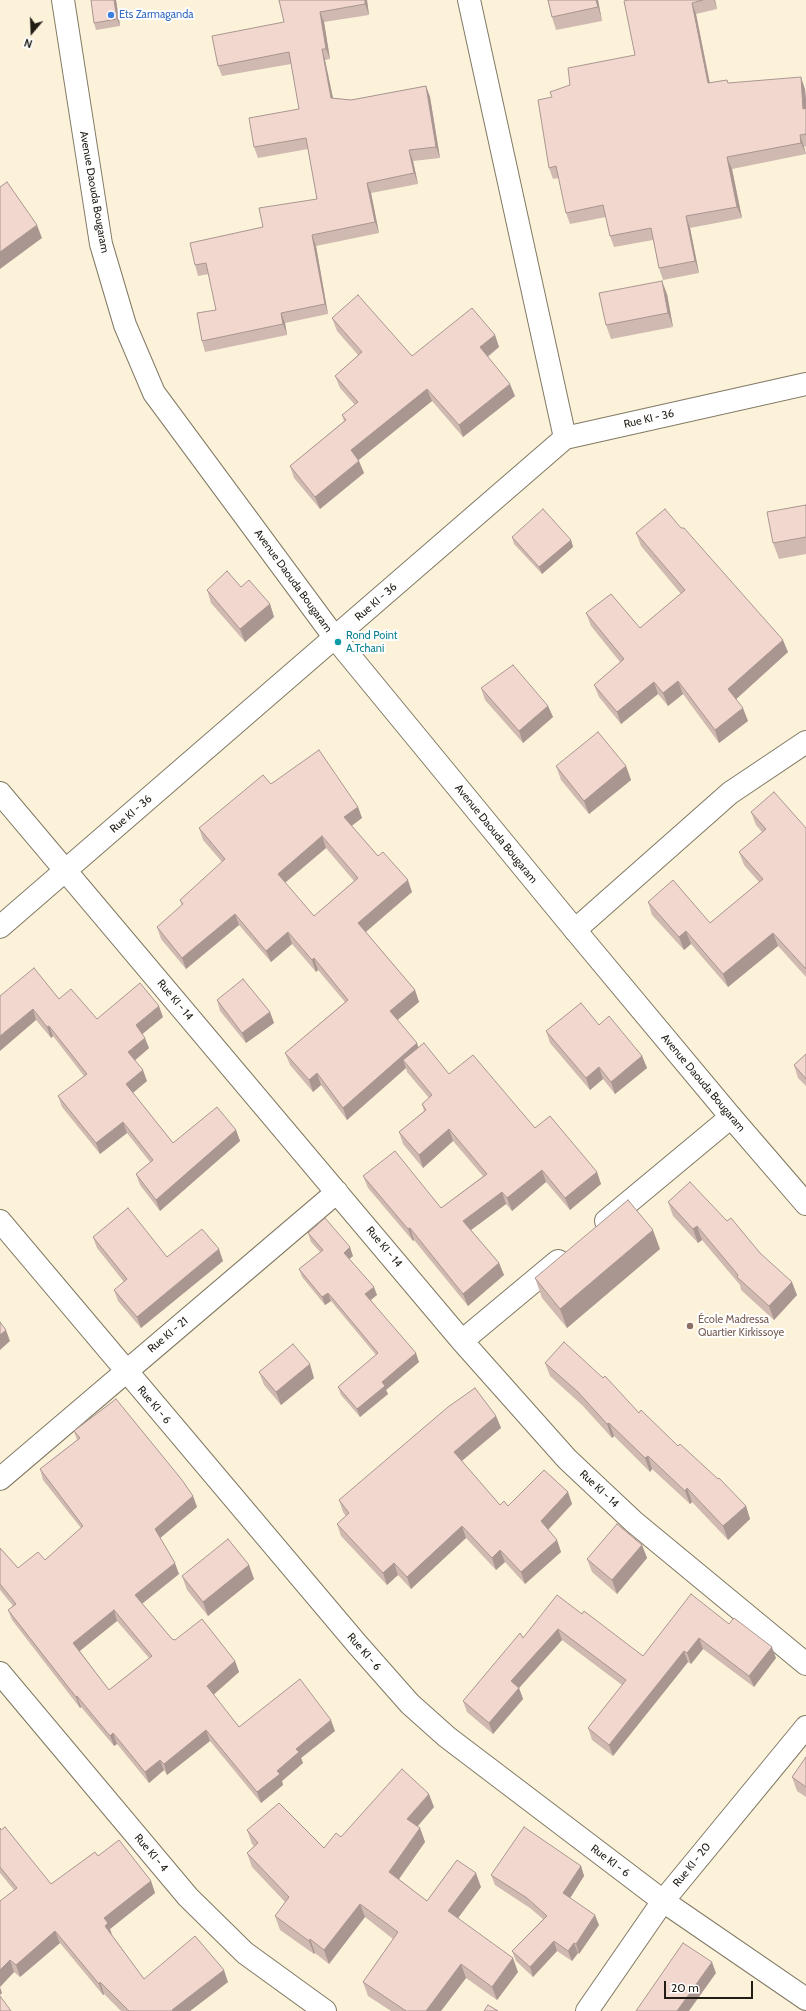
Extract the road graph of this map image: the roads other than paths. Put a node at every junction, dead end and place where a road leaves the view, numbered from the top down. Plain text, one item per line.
1 (63, 0) edge
2 (469, 0) edge
3 (806, 384) edge
4 (565, 438) junction
5 (335, 638) junction
6 (806, 742) edge
7 (0, 793) edge
8 (65, 870) junction
9 (0, 927) edge
10 (575, 930) junction
11 (731, 1117) junction
12 (337, 1192) junction
13 (806, 1204) edge
14 (0, 1221) edge
15 (591, 1234) edge
16 (572, 1250) edge
17 (462, 1341) junction
18 (125, 1371) junction
19 (0, 1479) edge
20 (806, 1664) edge
21 (0, 1673) edge
22 (806, 1727) edge
23 (663, 1901) junction
24 (806, 1999) edge
25 (325, 2011) edge
26 (587, 2011) edge

1 - 5 street, Avenue Daouda Bougaram
2 - 4 street
3 - 4 street, Rue KI - 36
4 - 5 street, Rue KI - 36
5 - 8 street, Rue KI - 36
5 - 10 street, Avenue Daouda Bougaram
6 - 10 street
7 - 8 street, Rue KI - 14
8 - 9 street, Rue KI - 36
8 - 12 street, Rue KI - 14
10 - 11 street, Avenue Daouda Bougaram
11 - 13 street, Avenue Daouda Bougaram
11 - 15 street
12 - 17 street, Rue KI - 14
12 - 18 street, Rue KI - 21
14 - 18 street, Rue KI - 6
16 - 17 street
17 - 20 street, Rue KI - 14
18 - 19 street, Rue KI - 21
18 - 23 street, Rue KI - 6
21 - 25 street, Rue KI - 4
22 - 23 street, Rue KI - 20
23 - 24 street, Rue KI - 6
23 - 26 street, Rue KI - 20

